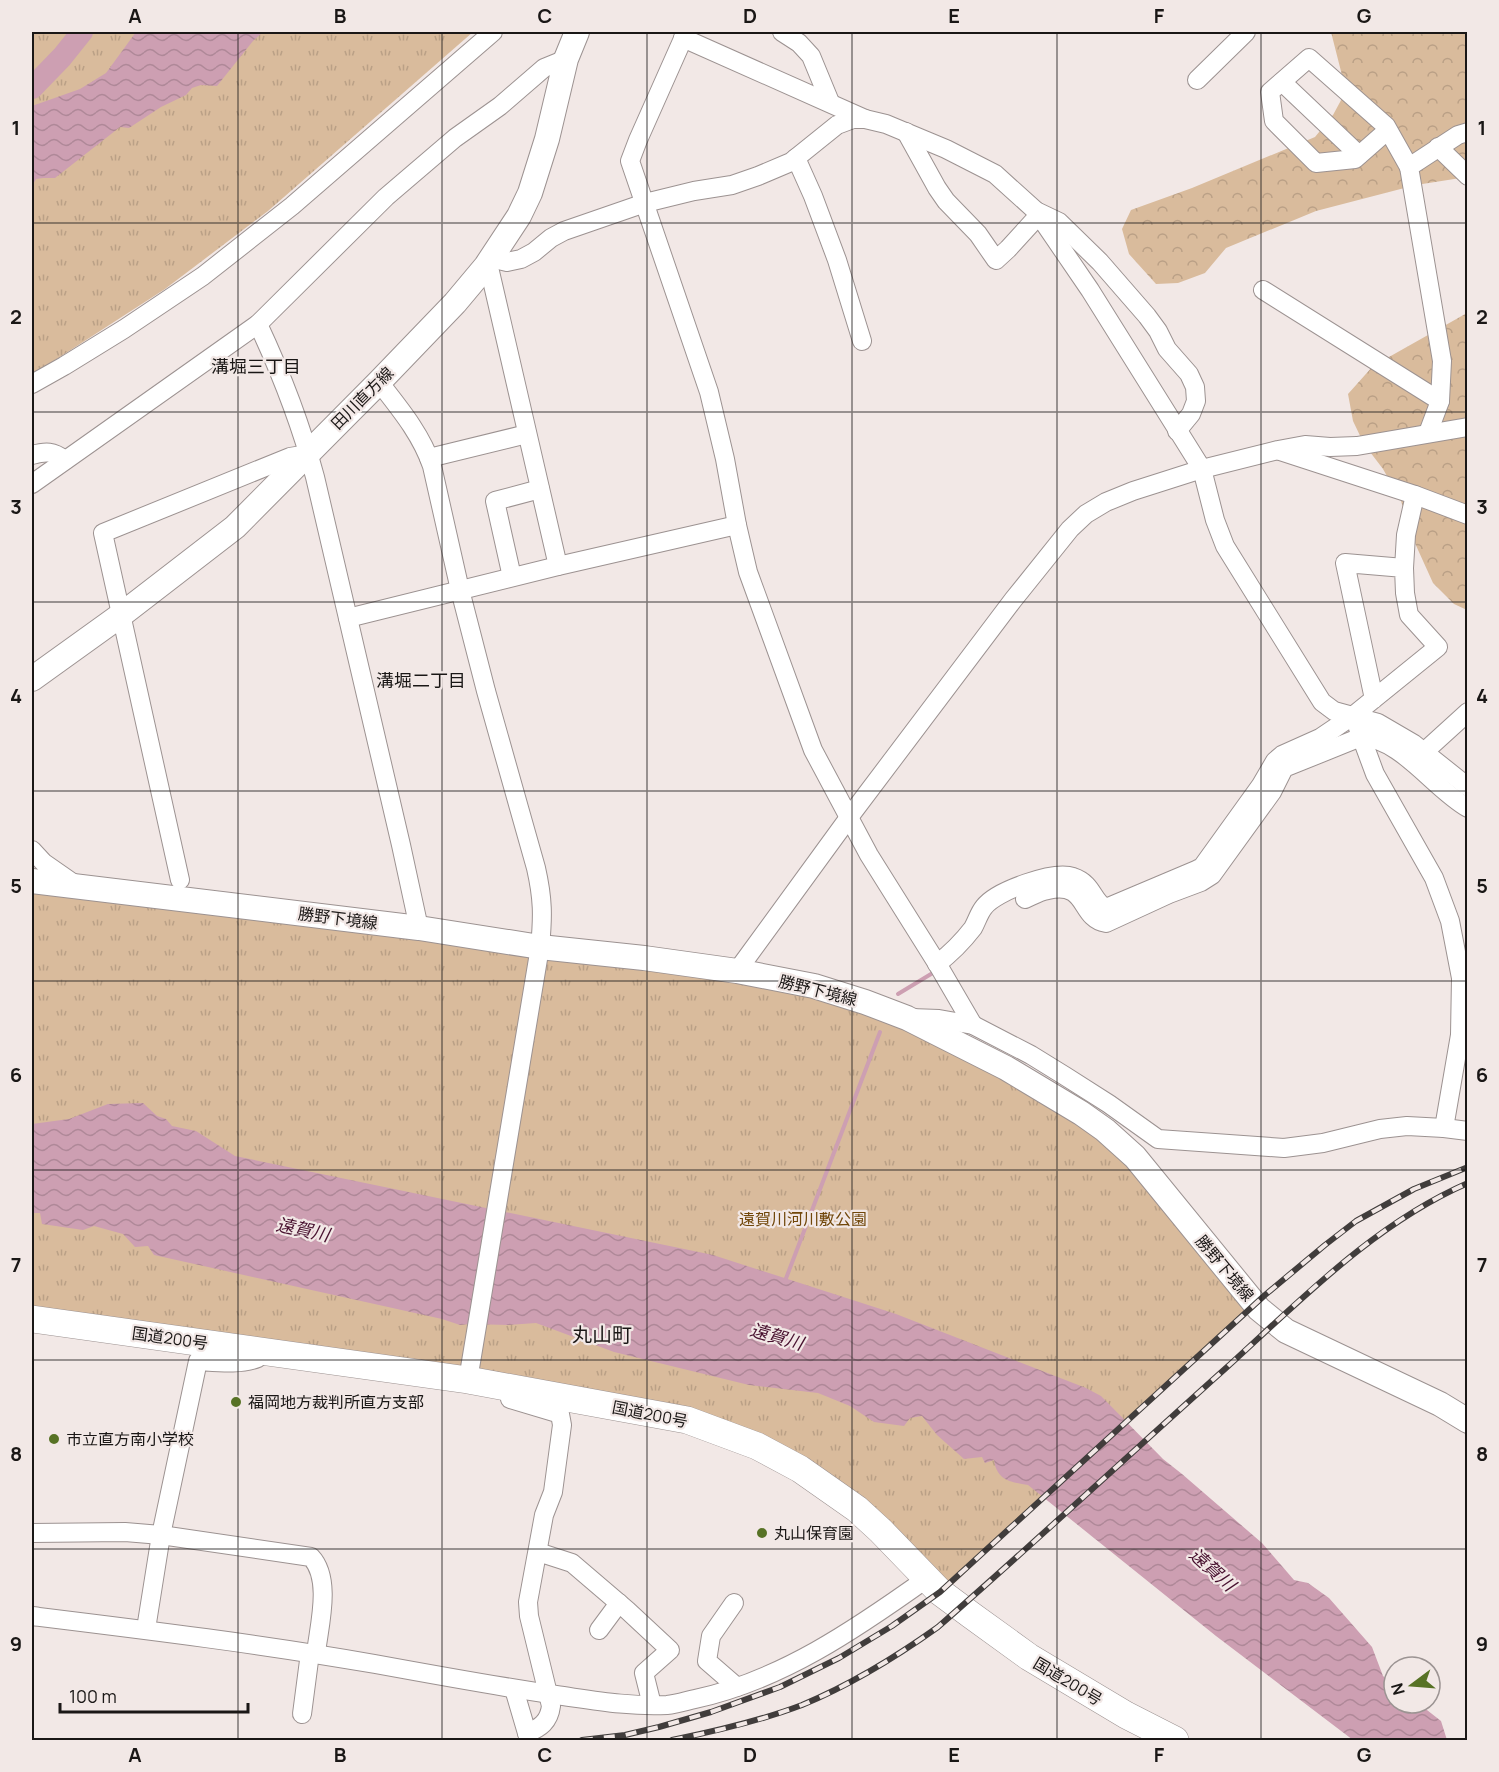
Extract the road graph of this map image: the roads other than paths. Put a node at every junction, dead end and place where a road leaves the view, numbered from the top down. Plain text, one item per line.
1 (493, 32) edge
2 (589, 32) edge
3 (782, 32) edge
4 (1246, 32) edge
5 (684, 35) edge
6 (571, 46) edge
7 (1197, 80) dead end
8 (1282, 82) junction
9 (830, 102) junction
10 (865, 118) junction
11 (1388, 130) junction
12 (906, 132) junction
13 (1467, 132) edge
14 (1438, 147) junction
15 (1359, 155) junction
16 (796, 158) junction
17 (1409, 167) junction
18 (1467, 176) edge
19 (645, 203) junction
20 (1038, 213) junction
21 (489, 260) junction
22 (1263, 290) dead end
23 (258, 324) junction
24 (862, 341) dead end
25 (379, 382) junction
26 (32, 384) edge
27 (1440, 401) junction
28 (1467, 427) edge
29 (1177, 431) junction
30 (527, 434) junction
31 (1428, 434) junction
32 (1278, 450) junction
33 (308, 454) junction
34 (32, 455) edge
35 (429, 458) junction
36 (66, 460) junction
37 (1202, 469) junction
38 (32, 484) edge
39 (540, 489) junction
40 (1415, 495) junction
41 (1467, 515) edge
42 (737, 525) junction
43 (558, 566) junction
44 (1404, 568) junction
45 (512, 578) junction
46 (460, 590) junction
47 (121, 615) junction
48 (348, 618) junction
49 (32, 679) edge
50 (1374, 699) junction
51 (1467, 712) edge
52 (1354, 715) junction
53 (1361, 737) junction
54 (1424, 752) junction
55 (1467, 787) edge
56 (1467, 808) edge
57 (850, 816) junction
58 (32, 850) edge
59 (180, 880) dead end
60 (32, 881) edge
61 (1040, 885) junction
62 (78, 887) junction
63 (1025, 899) dead end
64 (419, 928) junction
65 (539, 954) junction
66 (939, 967) junction
67 (737, 972) junction
68 (907, 1018) junction
69 (973, 1025) junction
70 (1444, 1128) junction
71 (1467, 1131) edge
72 (32, 1319) edge
73 (264, 1351) junction
74 (469, 1375) junction
75 (498, 1385) junction
76 (1467, 1421) edge
77 (32, 1533) edge
78 (161, 1535) junction
79 (538, 1552) junction
80 (927, 1579) junction
81 (619, 1604) junction
82 (734, 1604) dead end
83 (32, 1616) edge
84 (146, 1629) junction
85 (598, 1630) dead end
86 (313, 1653) junction
87 (737, 1688) junction
88 (514, 1689) junction
89 (547, 1694) junction
90 (652, 1705) junction
91 (302, 1714) dead end
92 (528, 1737) edge
93 (1175, 1740) edge

1 - 26 street
2 - 6 street
3 - 9 street
4 - 7 street
5 - 9 street
5 - 19 street
6 - 21 main road, 田川直方線
6 - 23 street
8 - 11 street
8 - 15 street
8 - 15 street
9 - 10 street
10 - 12 street
10 - 16 street
11 - 15 street
11 - 17 street
12 - 20 street
12 - 20 street
13 - 14 street
14 - 17 street
14 - 18 street
16 - 19 street
16 - 24 street
17 - 27 street
19 - 21 street
19 - 42 street
20 - 29 street
20 - 29 street
21 - 25 main road, 田川直方線
21 - 30 street
22 - 27 street
23 - 33 street
23 - 36 street
25 - 33 main road, 田川直方線
25 - 35 street
27 - 31 street
28 - 31 street
29 - 37 street
30 - 35 street
30 - 39 street
31 - 32 street
32 - 37 street
32 - 40 street
33 - 47 main road, 田川直方線
33 - 47 street
33 - 48 street
34 - 36 street
35 - 46 street
36 - 38 street
37 - 52 street
37 - 57 street
39 - 43 street
39 - 45 street
40 - 41 street
40 - 44 street
42 - 43 street
42 - 57 street
43 - 45 street
44 - 50 street
44 - 50 street
45 - 46 street
46 - 48 street
46 - 65 street
47 - 49 main road, 田川直方線
47 - 59 street
48 - 64 street
50 - 52 street
51 - 54 street
52 - 53 street
52 - 54 street
52 - 61 street
53 - 56 street
53 - 61 street
53 - 70 street
54 - 55 street
57 - 66 street
57 - 67 street
58 - 62 street
60 - 62 main road, 勝野下境線
61 - 63 street
61 - 66 street
62 - 64 main road, 勝野下境線
64 - 65 main road, 勝野下境線
65 - 67 main road, 勝野下境線
65 - 74 street
66 - 69 street
67 - 68 main road, 勝野下境線
68 - 69 street
68 - 76 main road, 勝野下境線
69 - 70 street
70 - 71 street
72 - 73 highway, 国道200号
73 - 74 highway, 国道200号
73 - 78 street
74 - 75 highway, 国道200号
75 - 79 street
75 - 80 highway, 国道200号
77 - 78 street
78 - 84 street
78 - 86 street
79 - 81 street
79 - 89 street
80 - 87 street
80 - 93 highway, 国道200号
81 - 85 street
81 - 90 street
82 - 87 street
83 - 84 street
84 - 86 street
86 - 88 street
86 - 91 street
87 - 90 street
88 - 89 street
88 - 92 street
89 - 90 street
89 - 92 street

